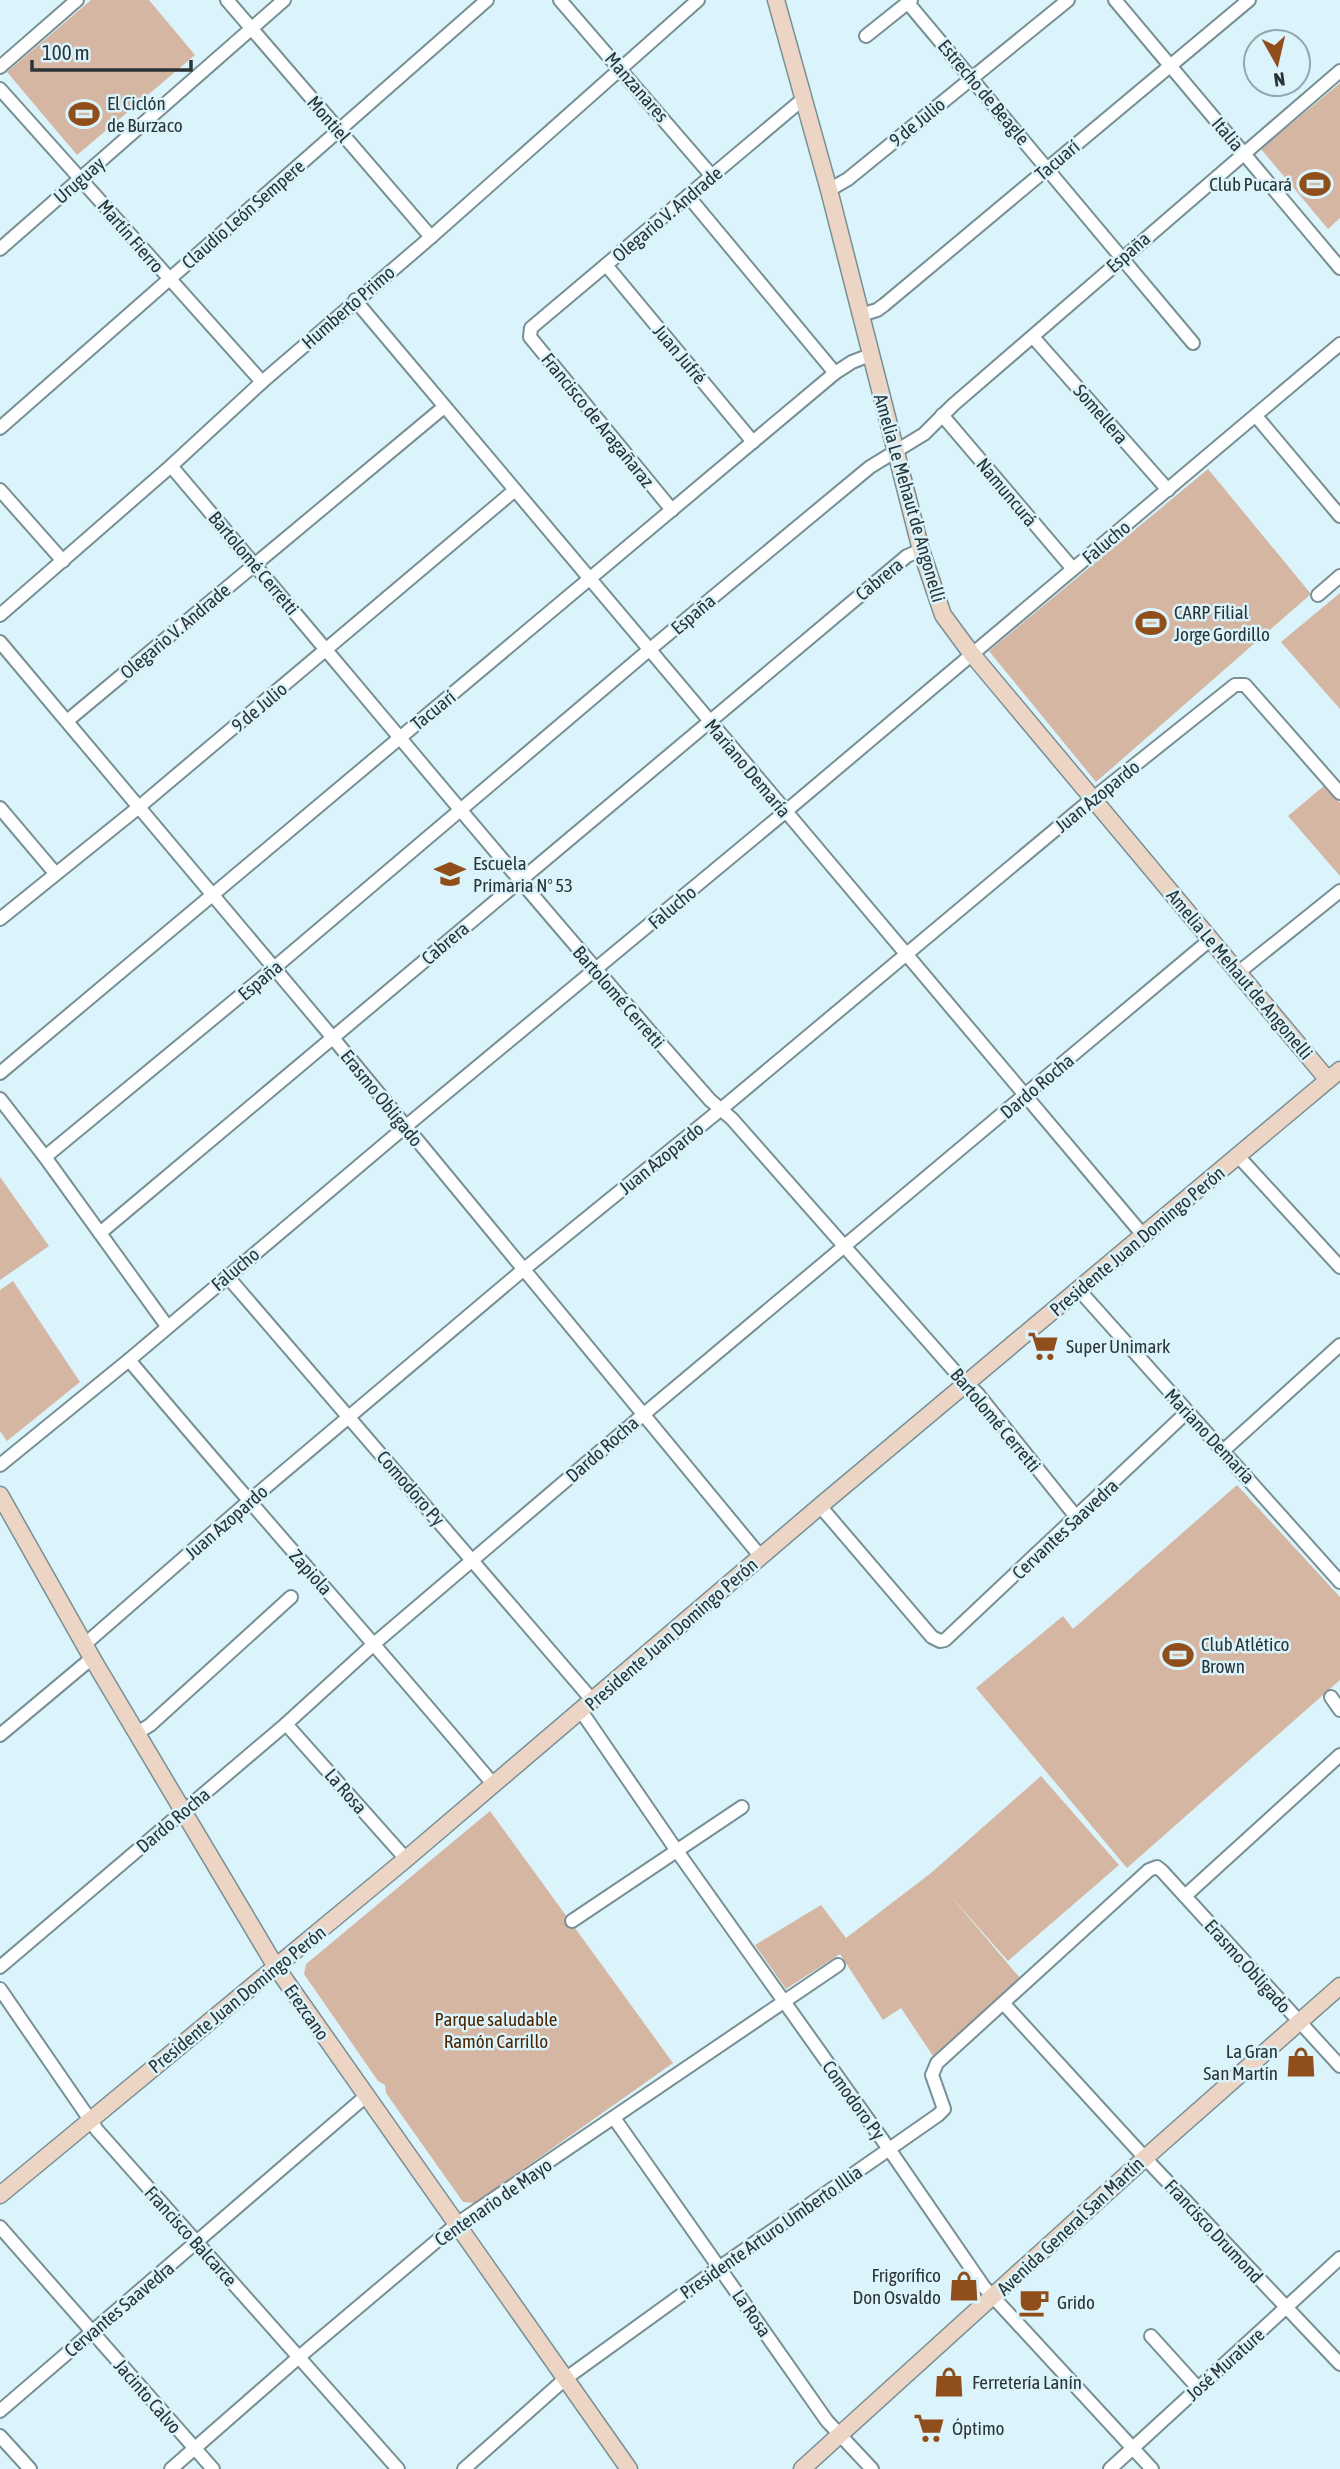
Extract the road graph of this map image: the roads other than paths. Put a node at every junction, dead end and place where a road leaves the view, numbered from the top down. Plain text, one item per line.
1 (77, 0) edge
2 (227, 0) edge
3 (284, 0) edge
4 (487, 0) edge
5 (560, 0) edge
6 (698, 0) edge
7 (776, 0) edge
8 (1068, 0) edge
9 (1115, 0) edge
10 (1249, 0) edge
11 (910, 1) edge
12 (251, 29) junction
13 (866, 36) dead end
14 (1169, 65) junction
15 (0, 67) edge
16 (622, 69) junction
17 (1340, 71) edge
18 (972, 77) junction
19 (0, 89) edge
20 (803, 99) junction
21 (339, 131) junction
22 (1244, 153) junction
23 (1048, 168) junction
24 (712, 175) junction
25 (81, 179) junction
26 (829, 190) junction
27 (688, 196) junction
28 (431, 237) junction
29 (0, 249) edge
30 (1120, 258) junction
31 (606, 265) junction
32 (1340, 268) edge
33 (169, 279) junction
34 (355, 300) junction
35 (861, 314) junction
36 (531, 328) joint
37 (1033, 337) junction
38 (1194, 343) dead end
39 (1340, 344) edge
40 (870, 355) junction
41 (835, 373) junction
42 (262, 382) junction
43 (444, 407) junction
44 (942, 415) junction
45 (1256, 416) junction
46 (0, 428) edge
47 (753, 442) junction
48 (895, 452) junction
49 (171, 466) junction
50 (0, 490) edge
51 (514, 490) junction
52 (1168, 491) junction
53 (672, 510) junction
54 (1340, 516) edge
55 (921, 550) junction
56 (63, 561) junction
57 (254, 564) junction
58 (1073, 569) junction
59 (1340, 576) edge
60 (591, 580) junction
61 (1318, 595) dead end
62 (0, 615) edge
63 (0, 642) edge
64 (327, 649) junction
65 (649, 650) junction
66 (971, 653) junction
67 (708, 720) junction
68 (67, 721) junction
69 (400, 737) junction
70 (1340, 793) edge
71 (1094, 798) junction
72 (139, 807) junction
73 (0, 808) edge
74 (461, 808) junction
75 (785, 812) junction
76 (55, 873) junction
77 (519, 880) junction
78 (1340, 891) edge
79 (213, 896) junction
80 (0, 919) edge
81 (1211, 939) junction
82 (907, 954) junction
83 (274, 968) junction
84 (595, 970) junction
85 (1239, 972) junction
86 (333, 1038) junction
87 (0, 1073) edge
88 (1334, 1075) edge
89 (1026, 1096) junction
90 (0, 1099) edge
91 (720, 1110) junction
92 (405, 1127) junction
93 (1238, 1156) junction
94 (45, 1157) junction
95 (100, 1233) junction
96 (1143, 1236) junction
97 (844, 1248) junction
98 (1340, 1268) edge
99 (523, 1270) junction
100 (227, 1276) junction
101 (1079, 1290) junction
102 (167, 1326) junction
103 (1340, 1345) edge
104 (130, 1360) junction
105 (967, 1384) junction
106 (1187, 1412) junction
107 (643, 1414) junction
108 (351, 1417) junction
109 (1224, 1450) junction
110 (0, 1465) edge
111 (0, 1495) edge
112 (248, 1502) junction
113 (820, 1506) junction
114 (1077, 1518) junction
115 (761, 1557) junction
116 (474, 1560) junction
117 (1337, 1573) edge
118 (290, 1597) dead end
119 (375, 1643) junction
120 (88, 1652) junction
121 (1331, 1697) dead end
122 (587, 1706) junction
123 (1340, 1710) edge
124 (286, 1724) junction
125 (137, 1733) junction
126 (0, 1735) edge
127 (1340, 1755) edge
128 (493, 1784) junction
129 (742, 1807) dead end
130 (184, 1812) junction
131 (677, 1851) junction
132 (406, 1859) junction
133 (1157, 1867) joint
134 (1185, 1896) junction
135 (572, 1920) dead end
136 (838, 1965) dead end
137 (0, 1967) edge
138 (276, 1967) junction
139 (1340, 1986) edge
140 (0, 1989) edge
141 (784, 2002) junction
142 (1004, 2004) junction
143 (1299, 2023) junction
144 (1340, 2066) edge
145 (366, 2096) junction
146 (614, 2118) junction
147 (90, 2120) junction
148 (889, 2149) junction
149 (1145, 2158) junction
150 (0, 2195) edge
151 (458, 2223) junction
152 (0, 2227) edge
153 (197, 2243) junction
154 (1340, 2259) edge
155 (720, 2267) junction
156 (993, 2298) junction
157 (1287, 2308) junction
158 (92, 2332) junction
159 (1151, 2336) dead end
160 (299, 2357) junction
161 (1340, 2364) edge
162 (565, 2379) junction
163 (1198, 2388) junction
164 (0, 2411) edge
165 (839, 2435) junction
166 (0, 2436) edge
167 (1132, 2448) junction
168 (194, 2449) junction
169 (30, 2469) edge
170 (171, 2469) edge
171 (213, 2469) edge
172 (398, 2469) edge
173 (464, 2469) edge
174 (629, 2469) edge
175 (802, 2469) edge
176 (872, 2469) edge
177 (1110, 2469) edge
178 (1152, 2469) edge

1 - 15 street
2 - 12 street, Montiel
3 - 12 street, Uruguay
4 - 21 street, Claudio León Sempere
5 - 16 street, Manzanares
6 - 16 street, Humberto Primo
7 - 20 street, Amelia Le Mehaut de Angonelli
8 - 18 street, 9 de Julio
9 - 14 street, Italia
10 - 14 street, Tacuarí
11 - 13 street
11 - 18 street, Estrecho de Beagle
12 - 21 street, Montiel
12 - 25 street, Uruguay
14 - 22 street, Italia
14 - 23 street, Tacuarí
16 - 24 street, Manzanares
16 - 28 street, Humberto Primo
17 - 22 street, España
18 - 23 street, Estrecho de Beagle
18 - 26 street, 9 de Julio
19 - 25 street, Martín Fierro
20 - 24 street, Olegario V. Andrade
20 - 26 street, Amelia Le Mehaut de Angonelli
21 - 28 street, Montiel
21 - 33 street, Claudio León Sempere
22 - 30 street, España
22 - 32 street, Italia
23 - 30 street, Estrecho de Beagle
23 - 35 street, Tacuarí
24 - 27 street, Olegario V. Andrade
25 - 29 street, Uruguay
25 - 33 street, Martín Fierro
26 - 35 street, Amelia Le Mehaut de Angonelli
27 - 31 street, Olegario V. Andrade
27 - 41 street
28 - 34 street, Humberto Primo
30 - 37 street, España
30 - 38 street, Estrecho de Beagle
31 - 36 street, Olegario V. Andrade
31 - 47 street, Juan Jufré
33 - 42 street, Martín Fierro
33 - 46 street, Claudio León Sempere
34 - 42 street, Humberto Primo
34 - 43 street, Mariano Demaría
35 - 40 street, Amelia Le Mehaut de Angonelli
36 - 53 street, Francisco de Aragañaraz
37 - 44 street, España
37 - 52 street, Somellera
39 - 45 street, Falucho
40 - 41 street, Tacuarí
40 - 48 street, Amelia Le Mehaut de Angonelli
41 - 47 street, Tacuarí
42 - 49 street, Humberto Primo
43 - 51 street, Mariano Demaría
43 - 57 street, Olegario V. Andrade
44 - 48 street, España
44 - 58 street, Namuncurá
45 - 52 street, Falucho
45 - 54 street
47 - 53 street, Tacuarí
48 - 55 street, Amelia Le Mehaut de Angonelli
48 - 65 street, España
49 - 56 street, Humberto Primo
49 - 57 street, Bartolomé Cerretti
50 - 56 street
51 - 60 street, Mariano Demaría
51 - 64 street, 9 de Julio
52 - 58 street, Falucho
53 - 60 street, Tacuarí
55 - 66 street, Amelia Le Mehaut de Angonelli
55 - 67 street, Cabrera
56 - 62 street, Humberto Primo
57 - 64 street, Bartolomé Cerretti
57 - 68 street, Olegario V. Andrade
58 - 66 street, Falucho
59 - 61 street
60 - 65 street, Mariano Demaría
60 - 69 street, Tacuarí
63 - 68 street, Erasmo Obligado
64 - 69 street, Bartolomé Cerretti
64 - 72 street, 9 de Julio
65 - 67 street, Mariano Demaría
65 - 74 street, España
66 - 71 street, Amelia Le Mehaut de Angonelli
66 - 75 street, Falucho
67 - 75 street, Mariano Demaría
67 - 77 street, Cabrera
68 - 72 street, Erasmo Obligado
69 - 74 street, Bartolomé Cerretti
69 - 79 street, Tacuarí
70 - 71 street, Juan Azopardo
71 - 81 street, Amelia Le Mehaut de Angonelli
71 - 82 street, Juan Azopardo
72 - 76 street, 9 de Julio
72 - 79 street, Erasmo Obligado
73 - 76 street
74 - 77 street, Bartolomé Cerretti
74 - 83 street, España
75 - 82 street, Mariano Demaría
75 - 84 street, Falucho
76 - 80 street, 9 de Julio
77 - 84 street, Bartolomé Cerretti
77 - 86 street, Cabrera
78 - 85 street
79 - 83 street, Erasmo Obligado
79 - 87 street, Tacuarí
81 - 85 street, Amelia Le Mehaut de Angonelli
81 - 89 street, Dardo Rocha
82 - 89 street, Mariano Demaría
82 - 91 street, Juan Azopardo
83 - 86 street, Erasmo Obligado
83 - 94 street, España
84 - 91 street, Bartolomé Cerretti
84 - 92 street, Falucho
85 - 88 street, Amelia Le Mehaut de Angonelli
86 - 92 street, Erasmo Obligado
86 - 95 street, Cabrera
88 - 93 street, Presidente Juan Domingo Perón
89 - 96 street, Mariano Demaría
89 - 97 street, Dardo Rocha
90 - 94 street
91 - 97 street, Bartolomé Cerretti
91 - 99 street, Juan Azopardo
92 - 99 street, Erasmo Obligado
92 - 100 street, Falucho
93 - 96 street, Presidente Juan Domingo Perón
93 - 98 street
94 - 95 street
95 - 102 street
96 - 101 street, Presidente Juan Domingo Perón
97 - 105 street, Bartolomé Cerretti
97 - 107 street, Dardo Rocha
99 - 107 street, Erasmo Obligado
99 - 108 street, Juan Azopardo
100 - 102 street, Falucho
100 - 108 street, Comodoro Py
101 - 105 street, Presidente Juan Domingo Perón
101 - 106 street, Mariano Demaría
102 - 104 street, Falucho
103 - 109 street
104 - 110 street, Falucho
104 - 112 street, Zapiola
105 - 113 street, Presidente Juan Domingo Perón
105 - 114 street, Bartolomé Cerretti
106 - 109 street, Mariano Demaría
106 - 114 street, Cervantes Saavedra
107 - 115 street, Erasmo Obligado
107 - 116 street, Dardo Rocha
108 - 112 street, Juan Azopardo
108 - 116 street, Comodoro Py
109 - 117 street, Mariano Demaría
111 - 120 street, Erezcano
112 - 119 street, Zapiola
112 - 120 street, Juan Azopardo
113 - 114 street, Cervantes Saavedra
113 - 115 street, Presidente Juan Domingo Perón
115 - 122 street, Presidente Juan Domingo Perón
116 - 119 street, Dardo Rocha
116 - 122 street, Comodoro Py
118 - 125 street
119 - 124 street, Dardo Rocha
119 - 128 street, Zapiola
120 - 125 street, Erezcano
120 - 126 street, Juan Azopardo
121 - 123 street
122 - 128 street, Presidente Juan Domingo Perón
122 - 131 street, Comodoro Py
124 - 130 street, Dardo Rocha
124 - 132 street, La Rosa
125 - 130 street, Erezcano
127 - 134 street
128 - 132 street, Presidente Juan Domingo Perón
129 - 131 street
130 - 137 street, Dardo Rocha
130 - 138 street, Erezcano
131 - 135 street
131 - 141 street, Comodoro Py
132 - 138 street, Presidente Juan Domingo Perón
133 - 134 street, Erasmo Obligado
133 - 142 street, Presidente Arturo Umberto Illia
134 - 143 street, Erasmo Obligado
136 - 141 street, Centenario de Mayo
138 - 145 street, Erezcano
138 - 147 street, Presidente Juan Domingo Perón
139 - 143 street, Avenida General San Martín
140 - 147 street, Francisco Balcarce
141 - 146 street, Centenario de Mayo
141 - 148 street, Comodoro Py
142 - 148 street, Presidente Arturo Umberto Illia
142 - 149 street, Francisco Drumond
143 - 144 street, Erasmo Obligado
143 - 149 street, Avenida General San Martín
145 - 151 street, Erezcano
145 - 153 street, Cervantes Saavedra
146 - 151 street, Centenario de Mayo
146 - 155 street, La Rosa
147 - 150 street, Presidente Juan Domingo Perón
147 - 153 street, Francisco Balcarce
148 - 155 street, Presidente Arturo Umberto Illia
148 - 156 street, Comodoro Py
149 - 156 street, Avenida General San Martín
149 - 157 street, Francisco Drumond
151 - 160 street, Centenario de Mayo
151 - 162 street, Erezcano
152 - 158 street, Jacinto Calvo
153 - 158 street, Cervantes Saavedra
153 - 160 street, Francisco Balcarce
154 - 157 street, José Murature
155 - 162 street, Presidente Arturo Umberto Illia
155 - 165 street, La Rosa
156 - 165 street, Avenida General San Martín
156 - 167 street, Comodoro Py
157 - 161 street, Francisco Drumond
157 - 163 street, José Murature
158 - 164 street, Cervantes Saavedra
158 - 168 street, Jacinto Calvo
159 - 163 street
160 - 168 street, Centenario de Mayo
160 - 172 street, Francisco Balcarce
162 - 173 street, Presidente Arturo Umberto Illia
162 - 174 street, Erezcano
163 - 167 street, José Murature
165 - 175 street, Avenida General San Martín
165 - 176 street, La Rosa
166 - 169 street
167 - 177 street, José Murature
167 - 178 street, Comodoro Py
168 - 170 street, Centenario de Mayo
168 - 171 street, Jacinto Calvo

